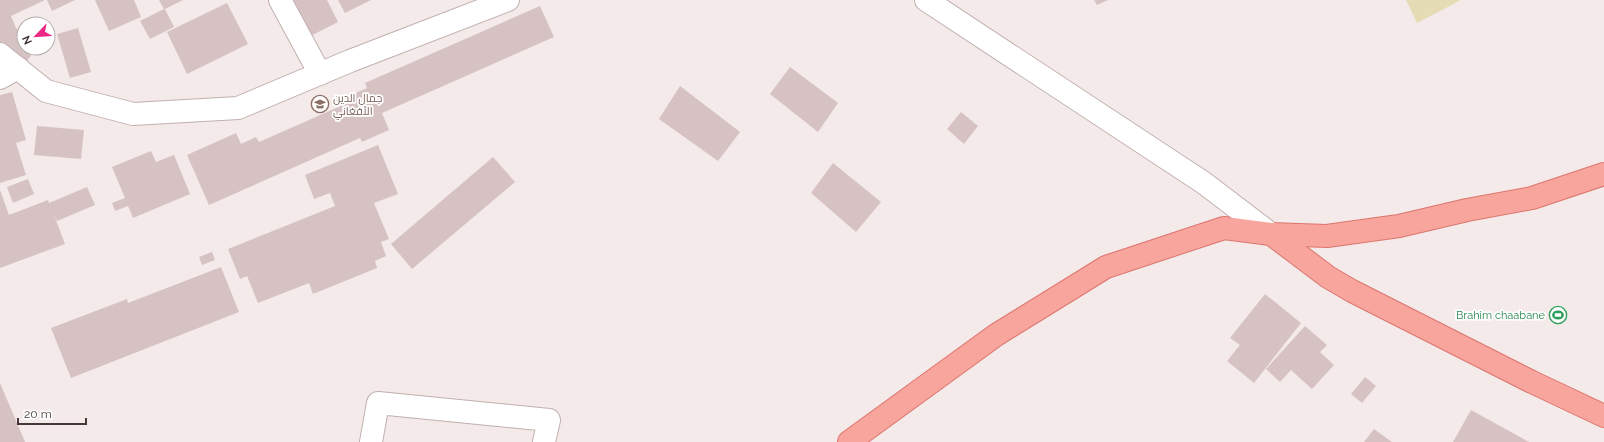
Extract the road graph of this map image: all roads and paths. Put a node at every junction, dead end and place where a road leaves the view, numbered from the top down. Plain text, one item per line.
1 (280, 0) edge
2 (508, 0) edge
3 (926, 0) edge
4 (0, 54) edge
5 (9, 73) edge
6 (320, 74) junction
7 (1604, 174) edge
8 (1271, 234) junction
9 (1604, 416) edge
10 (371, 442) edge
11 (544, 442) edge
12 (849, 442) edge

1 - 6 street
2 - 6 street
3 - 8 street
4 - 5 street
5 - 6 street
7 - 8 main road
8 - 9 main road
8 - 12 main road
10 - 11 street

